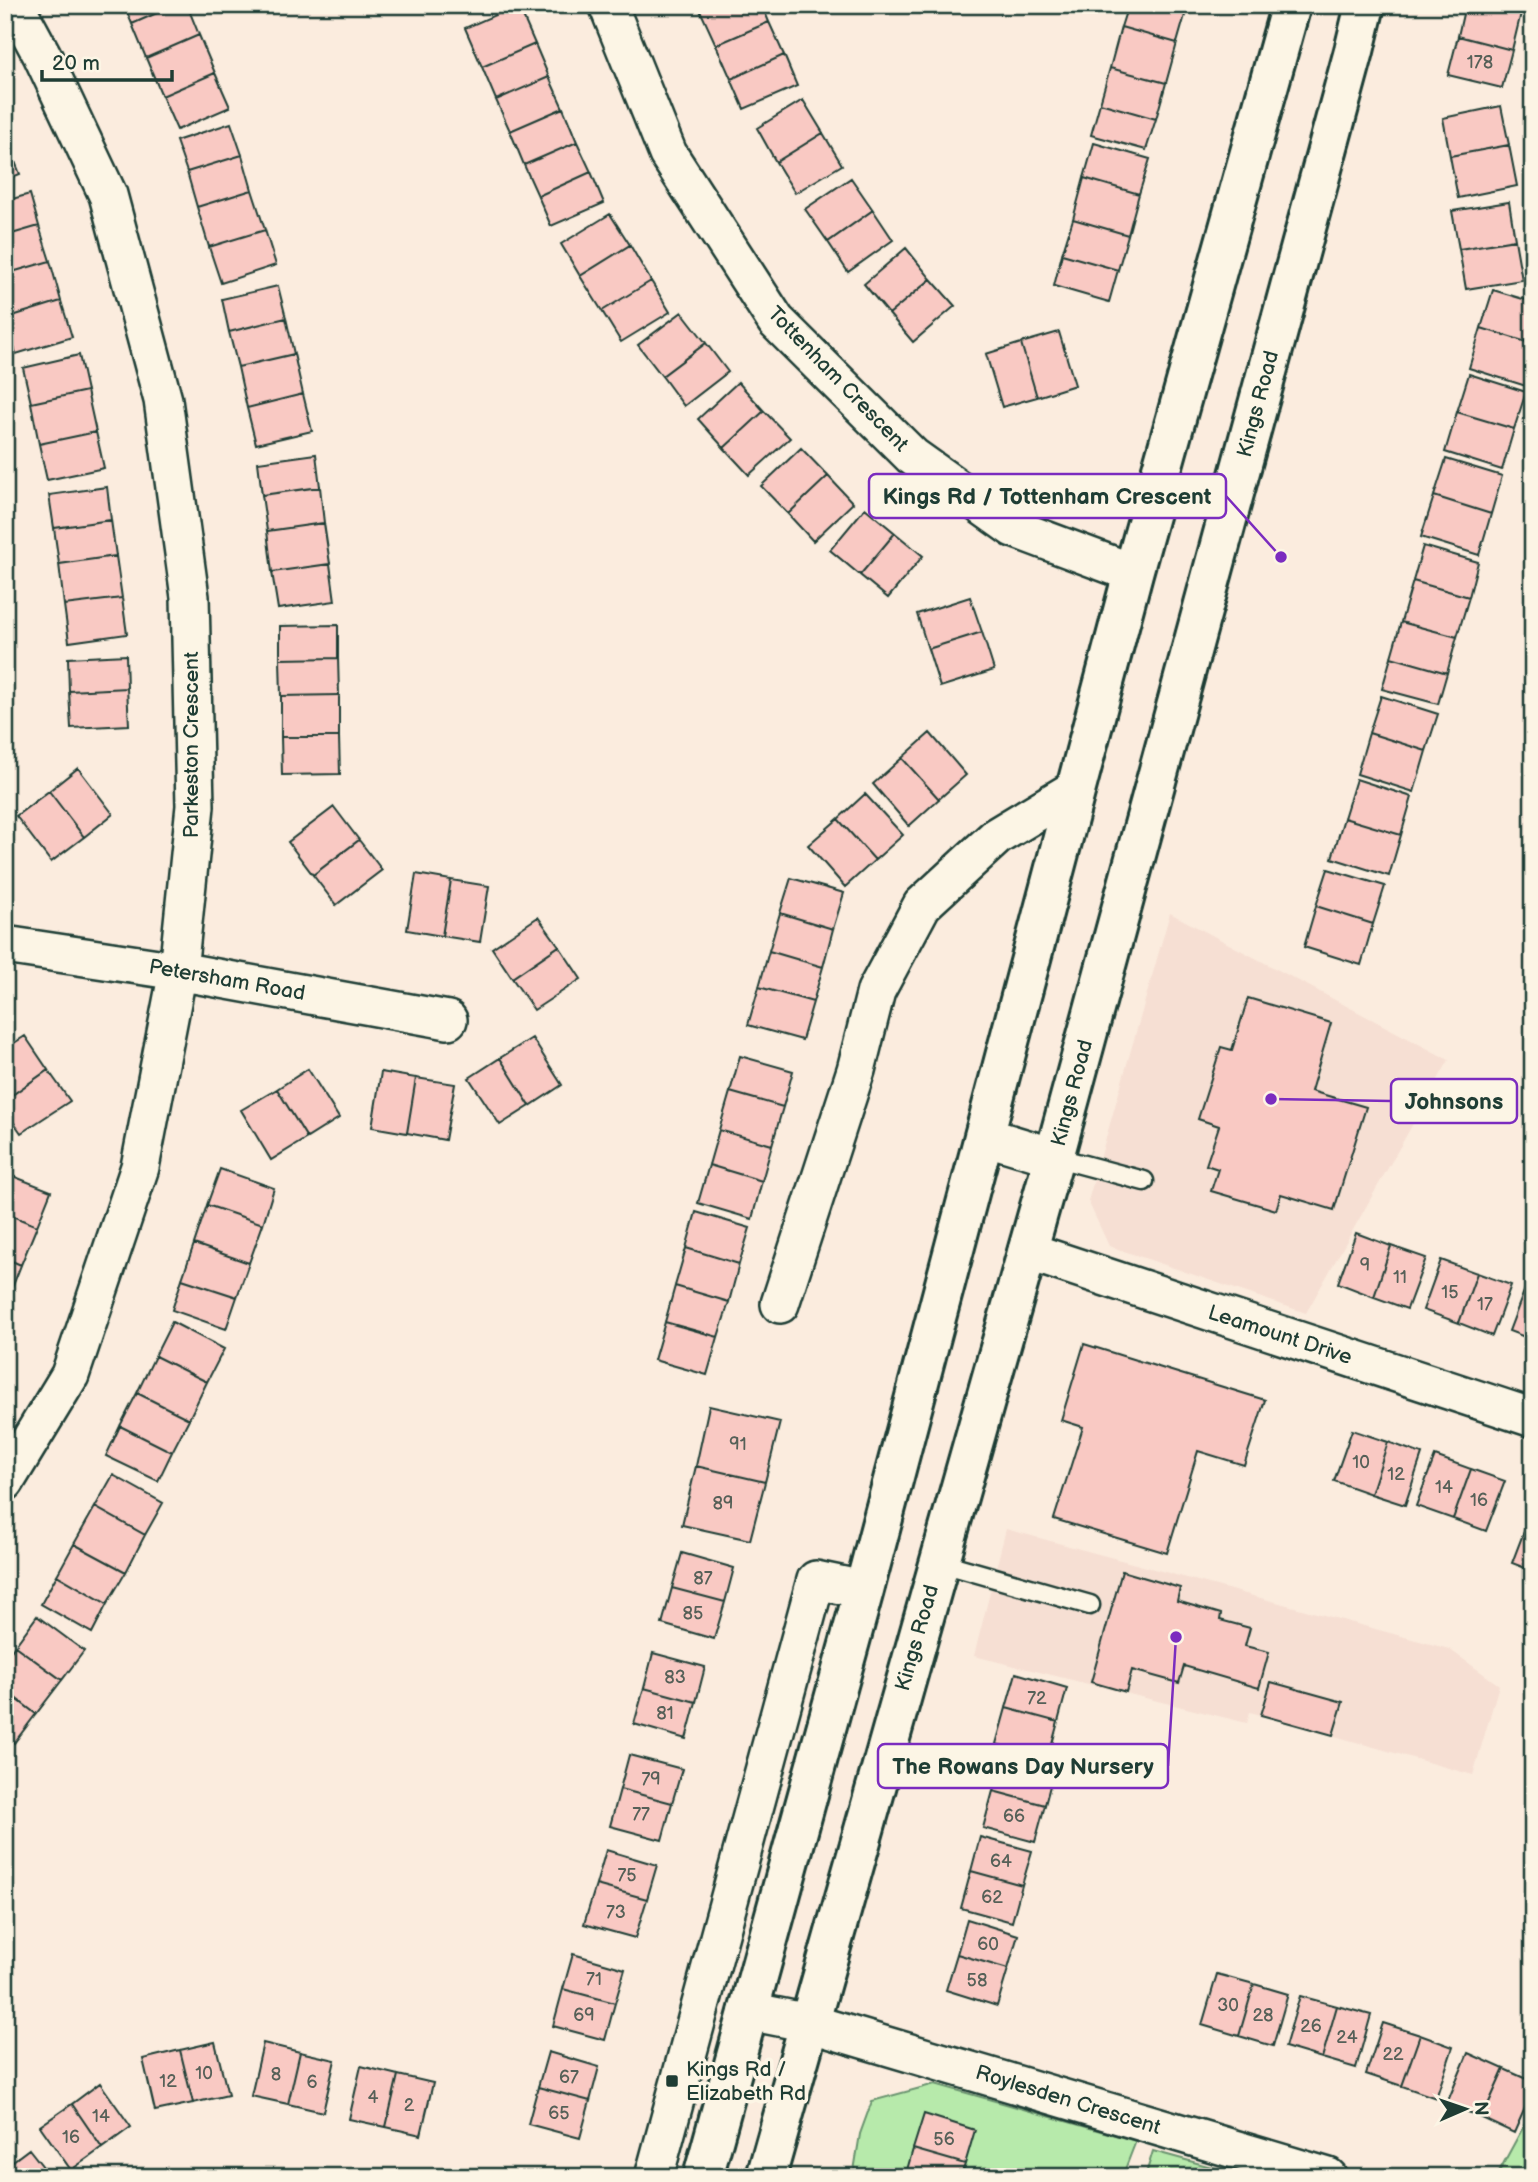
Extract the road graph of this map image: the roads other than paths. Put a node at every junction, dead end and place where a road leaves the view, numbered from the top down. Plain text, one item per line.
1 (15, 5) edge
2 (608, 5) edge
3 (1291, 5) edge
4 (1365, 5) edge
5 (1133, 573) junction
6 (1075, 789) junction
7 (5, 945) edge
8 (178, 971) junction
9 (448, 1020) dead end
10 (984, 1136) junction
11 (1055, 1157) junction
12 (1144, 1181) dead end
13 (1027, 1251) junction
14 (780, 1304) dead end
15 (1533, 1419) edge
16 (5, 1482) edge
17 (939, 1562) junction
18 (864, 1590) junction
19 (1090, 1605) dead end
20 (748, 2011) junction
21 (809, 2023) junction
22 (654, 2177) edge
23 (703, 2177) edge
24 (766, 2177) edge
25 (1328, 2177) edge

1 - 8 street, Parkeston Crescent
2 - 5 street, Tottenham Crescent
3 - 5 main road
4 - 11 main road, Kings Road
5 - 6 main road
6 - 10 main road
6 - 14 street
7 - 8 street, Petersham Road
8 - 9 street, Petersham Road
8 - 16 street, Parkeston Crescent
10 - 11 street
10 - 18 main road
11 - 12 lane
11 - 13 main road, Kings Road
13 - 15 street, Leamount Drive
13 - 17 main road, Kings Road
17 - 19 lane
17 - 21 main road, Kings Road
18 - 20 main road
18 - 22 street
20 - 21 street, Roylesden Crescent
20 - 23 main road
21 - 24 main road, Kings Road
21 - 25 street, Roylesden Crescent

